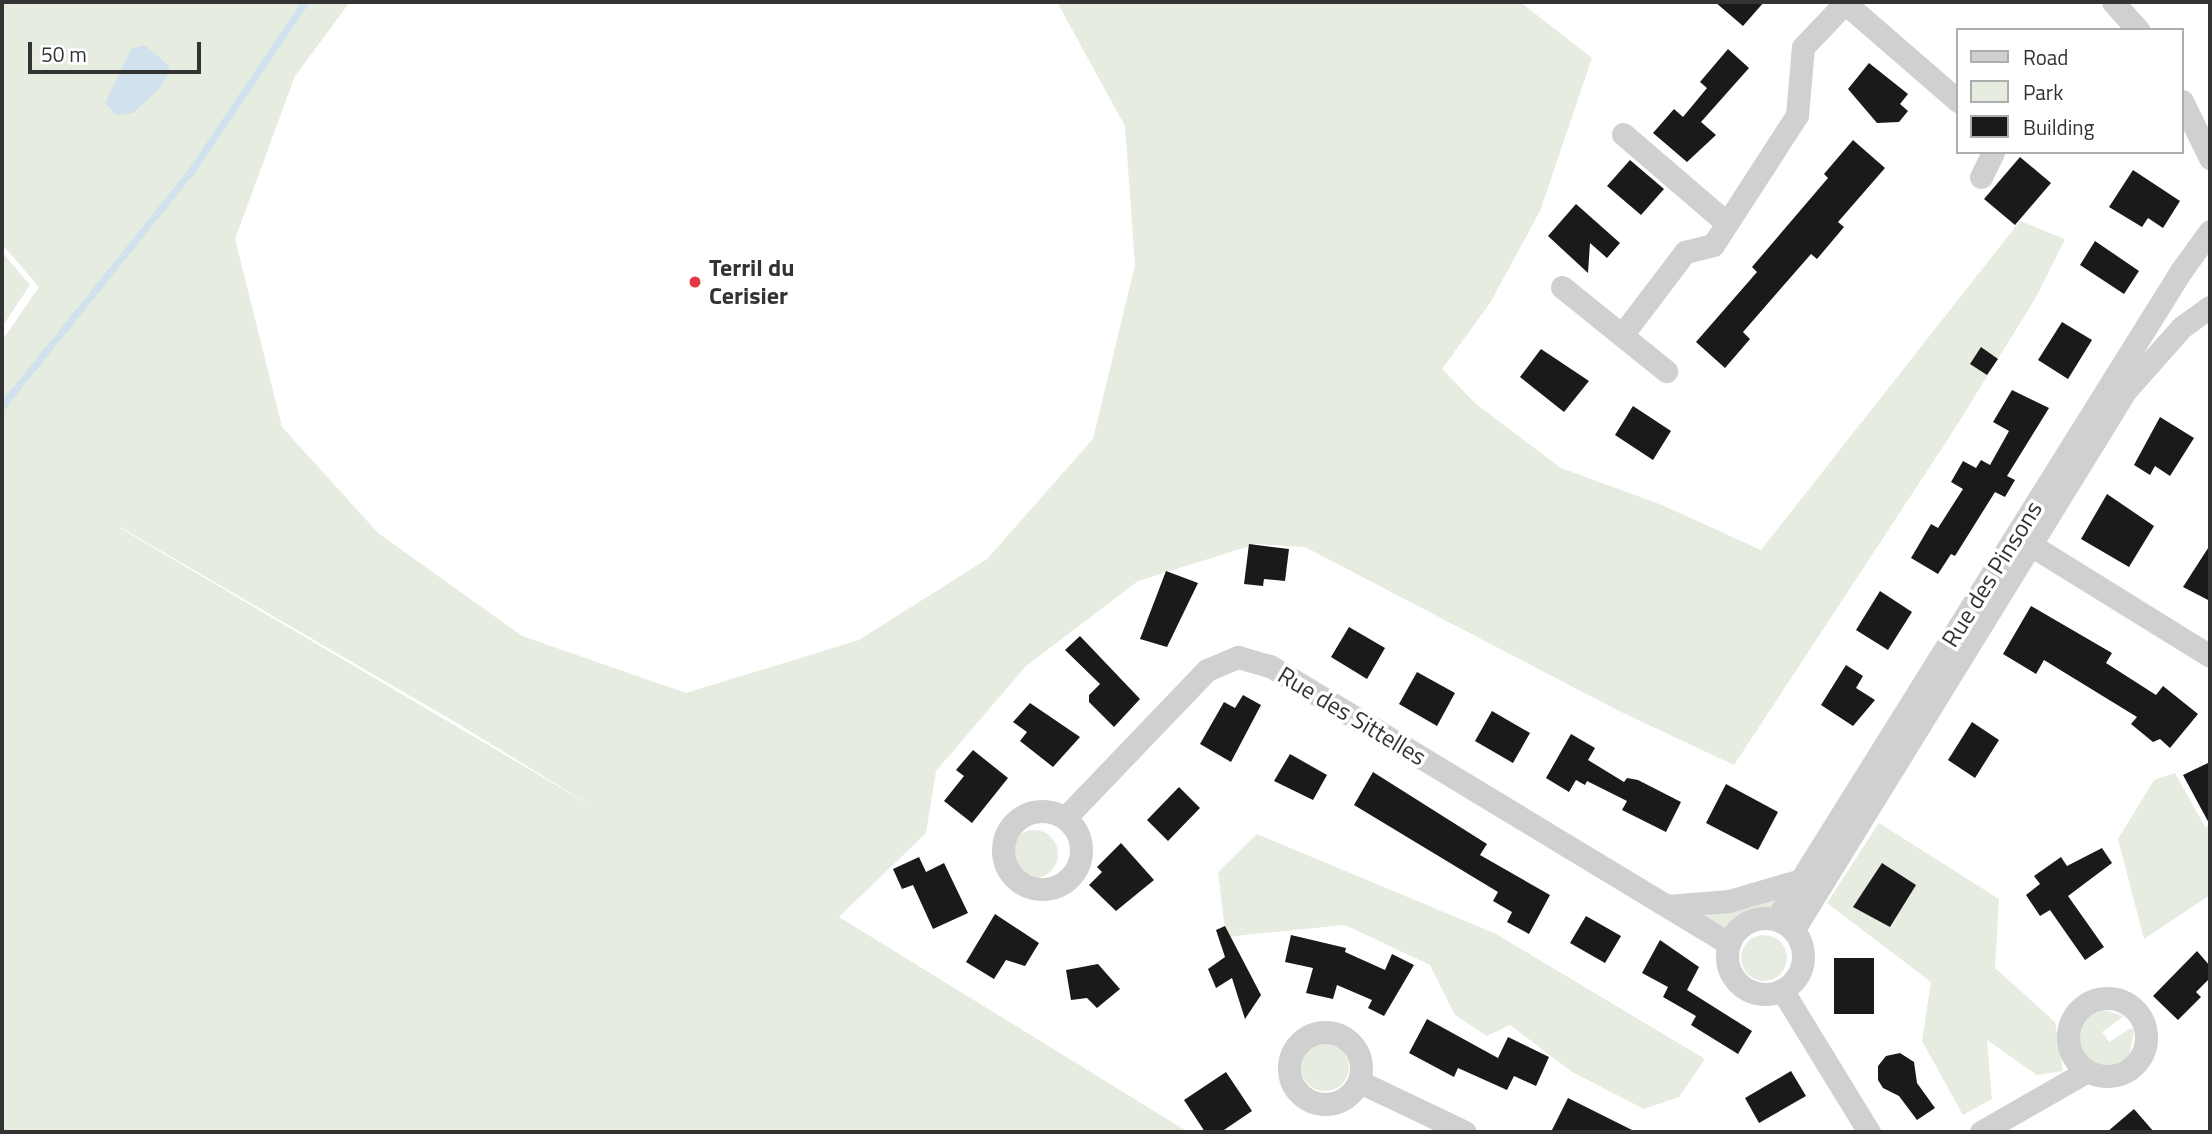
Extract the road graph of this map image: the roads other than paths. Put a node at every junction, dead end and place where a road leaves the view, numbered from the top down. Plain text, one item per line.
1 (1846, 2) edge
2 (2113, 2) edge
3 (2135, 28) edge
4 (1956, 99) edge
5 (2184, 105) edge
6 (1623, 134) dead end
7 (1992, 154) edge
8 (2210, 158) edge
9 (1981, 177) dead end
10 (1727, 223) junction
11 (2210, 231) edge
12 (1562, 287) dead end
13 (2210, 307) edge
14 (1622, 335) junction
15 (1666, 371) dead end
16 (2023, 540) junction
17 (2210, 656) edge
18 (1065, 818) dead end
19 (1801, 880) junction
20 (1667, 906) junction
21 (1785, 924) junction
22 (1728, 943) junction
23 (1782, 990) junction
24 (2087, 1071) dead end
25 (1360, 1082) dead end
26 (1465, 1132) edge
27 (1869, 1132) edge
28 (1981, 1132) edge

1 - 4 street
1 - 10 street
2 - 3 street
5 - 8 street
6 - 10 street
7 - 9 street
10 - 14 street
11 - 16 street, Rue des Pinsons
12 - 14 street
13 - 16 street, Rue des Pinsons
14 - 15 street
16 - 17 street
16 - 19 street, Rue des Pinsons
16 - 21 street, Rue des Pinsons
18 - 20 street, Rue des Sittelles
19 - 20 street
19 - 21 street, Rue des Pinsons
20 - 22 street, Rue des Sittelles
21 - 22 street
21 - 23 street
22 - 23 street
23 - 27 street
24 - 28 street
25 - 26 street

